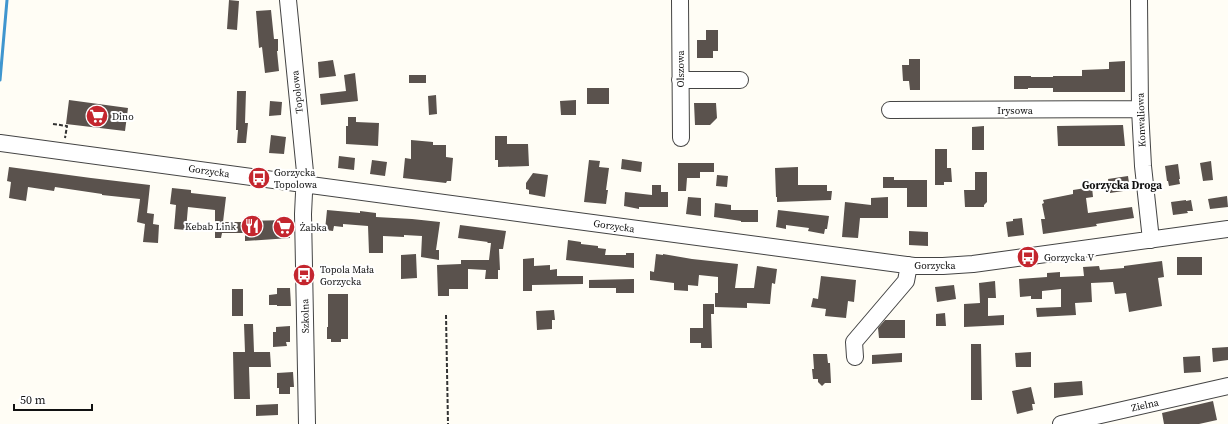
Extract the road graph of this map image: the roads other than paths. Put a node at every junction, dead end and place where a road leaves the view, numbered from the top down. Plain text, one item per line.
1 (288, 0) edge
2 (680, 0) edge
3 (1139, 0) edge
4 (680, 80) junction
5 (740, 80) dead end
6 (1140, 109) junction
7 (890, 110) dead end
8 (681, 138) dead end
9 (0, 143) edge
10 (305, 184) junction
11 (1228, 230) edge
12 (1151, 240) junction
13 (909, 265) junction
14 (855, 357) dead end
15 (1228, 386) edge
16 (307, 424) edge
17 (1061, 424) edge

1 - 10 street, Topolowa
2 - 4 street, Olszowa
3 - 6 street, Konwaliowa
4 - 5 street
4 - 8 street, Olszowa
6 - 7 street, Irysowa
6 - 12 street, Konwaliowa
9 - 10 street, Gorzycka
10 - 13 street, Gorzycka
10 - 16 street, Szkolna
11 - 12 street, Gorzycka
12 - 13 street, Gorzycka
13 - 14 street
15 - 17 street, Zielna

